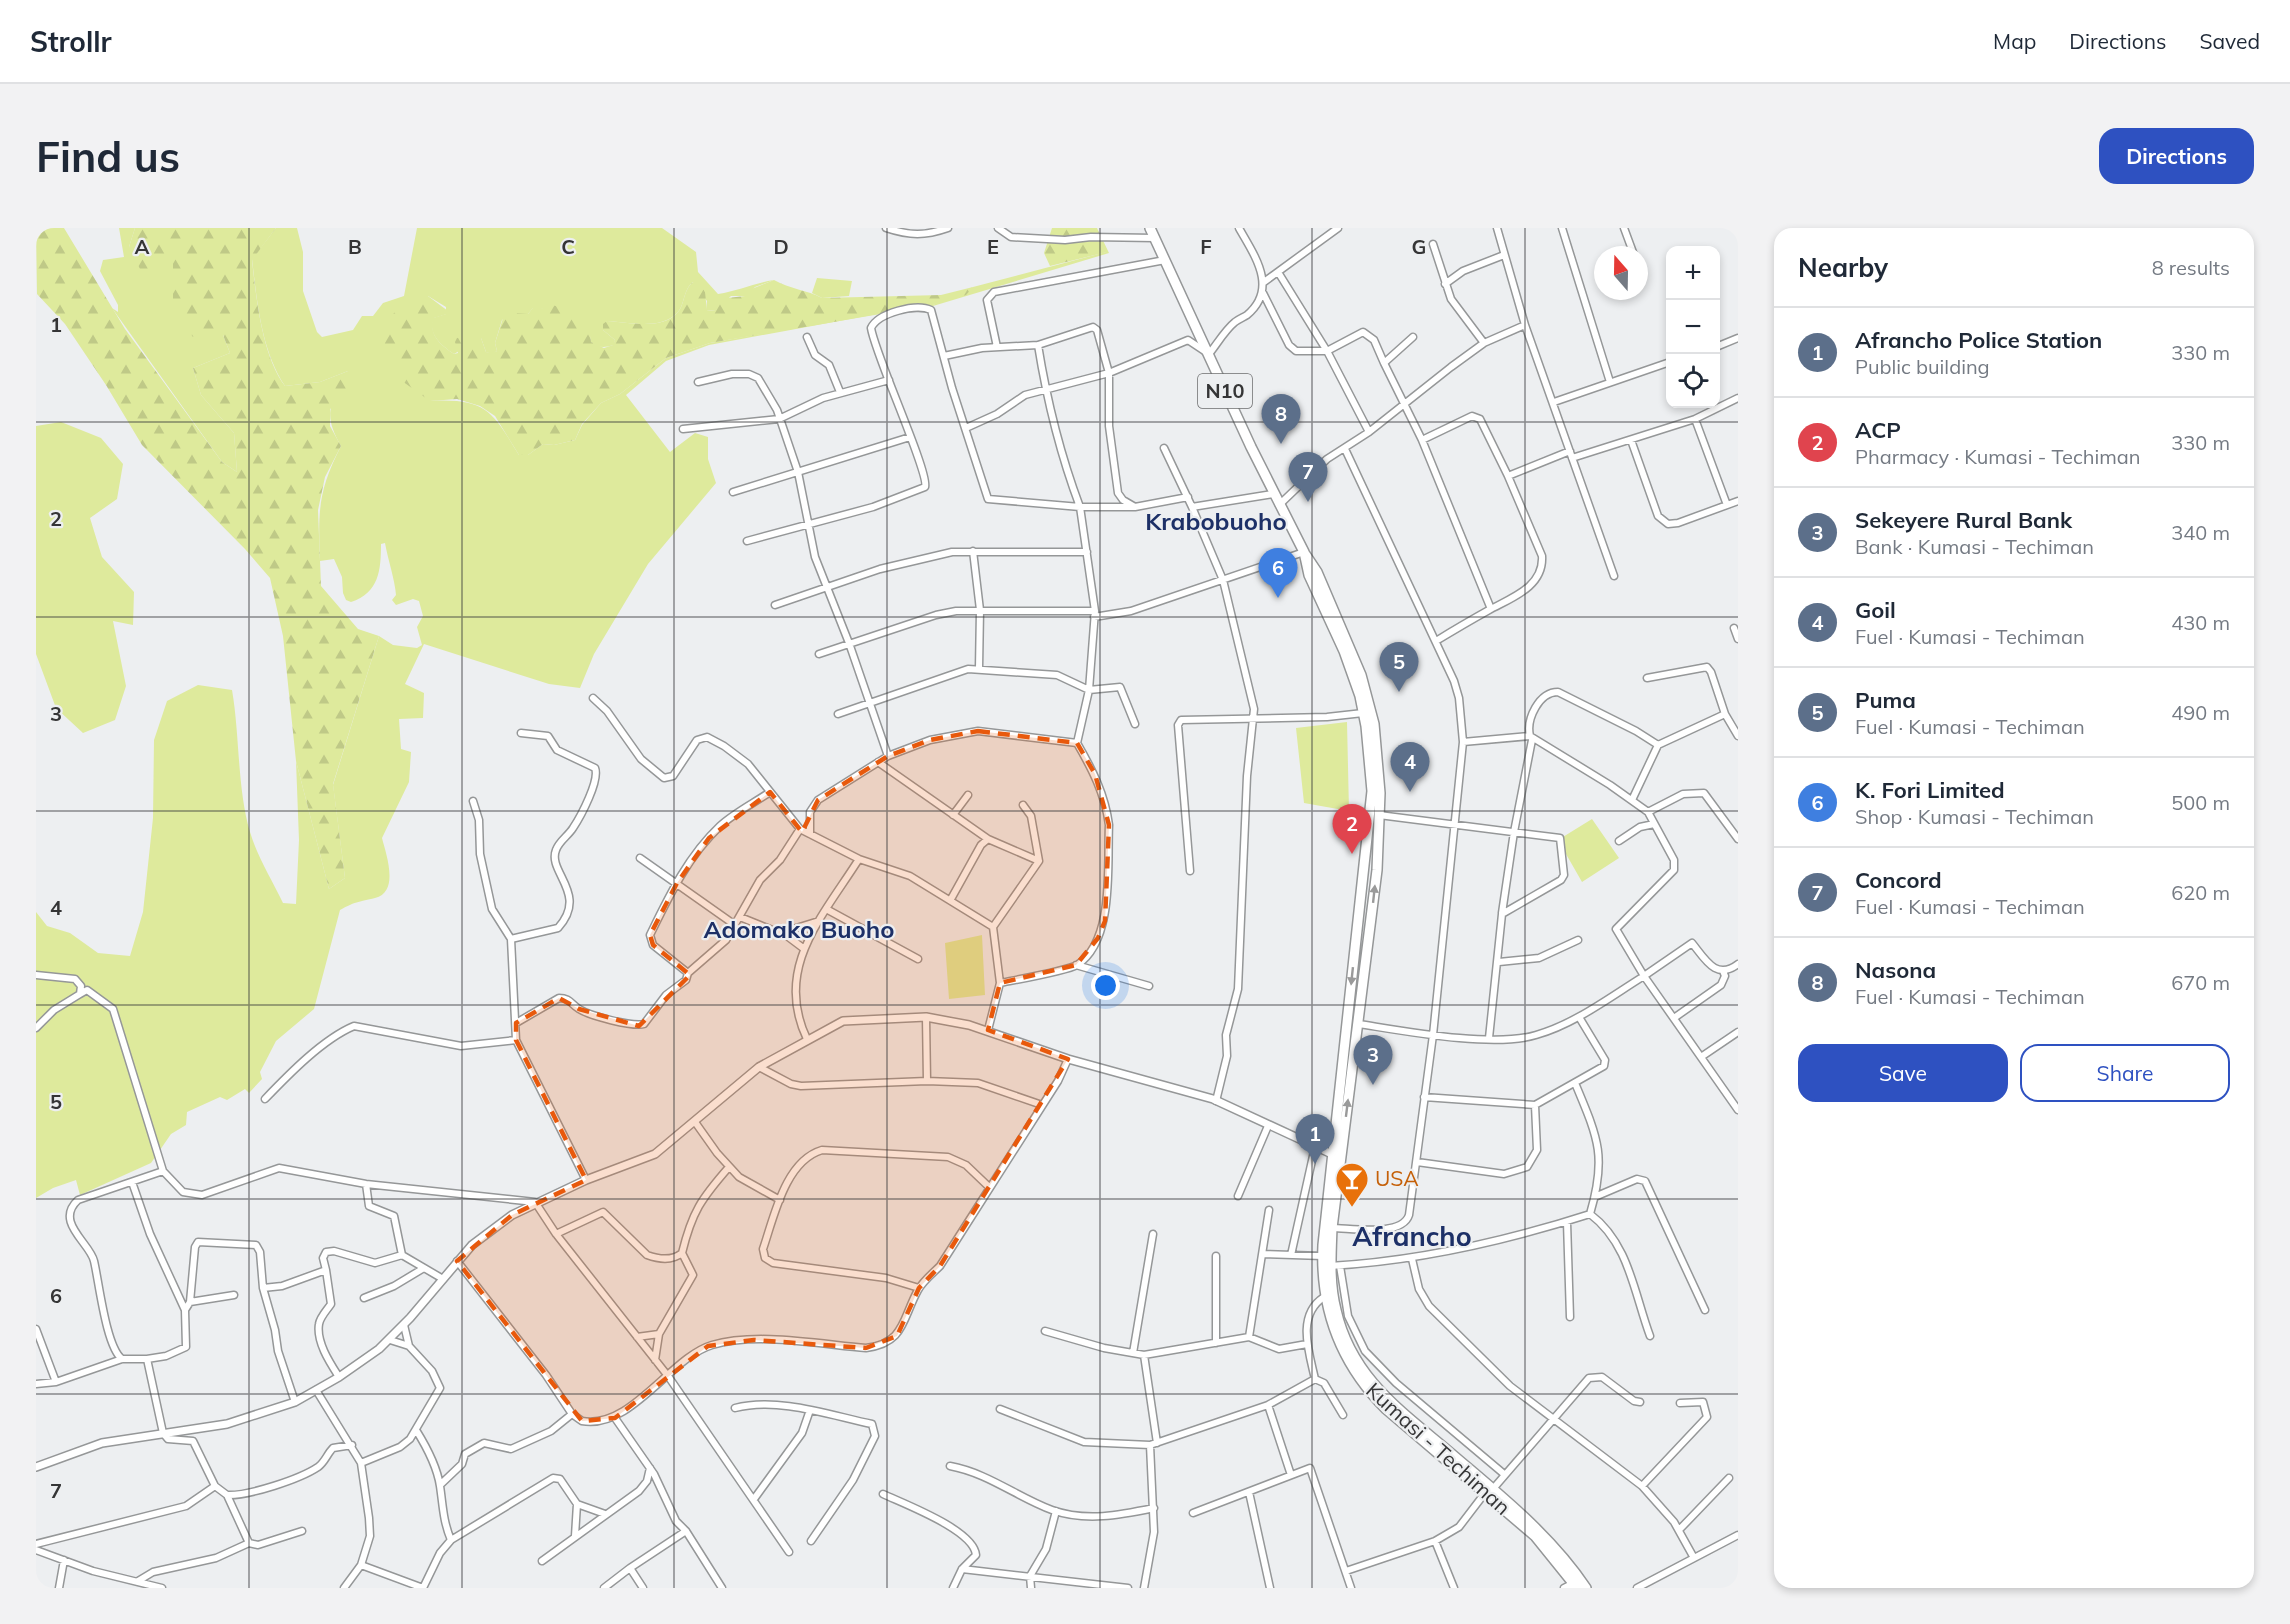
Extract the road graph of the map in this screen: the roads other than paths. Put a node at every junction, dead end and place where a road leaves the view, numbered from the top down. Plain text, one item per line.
1 (886, 228) edge
2 (948, 228) edge
3 (998, 228) edge
4 (1150, 228) edge
5 (1239, 228) edge
6 (1338, 228) edge
7 (1498, 228) edge
8 (1562, 228) edge
9 (1624, 228) edge
10 (1155, 238) junction
11 (1432, 244) dead end
12 (1631, 246) edge
13 (1504, 255) junction
14 (1165, 260) junction
15 (1278, 272) junction
16 (1264, 282) junction
17 (1445, 284) junction
18 (1263, 293) junction
19 (1525, 325) junction
20 (807, 337) dead end
21 (1413, 337) dead end
22 (1738, 339) edge
23 (1484, 343) junction
24 (1038, 345) junction
25 (1720, 346) edge
26 (997, 347) junction
27 (1327, 351) junction
28 (1209, 354) junction
29 (944, 356) junction
30 (1384, 363) junction
31 (1666, 364) edge
32 (1109, 373) junction
33 (889, 380) junction
34 (698, 382) dead end
35 (1610, 382) junction
36 (1045, 389) junction
37 (840, 392) junction
38 (1737, 399) edge
39 (1554, 402) junction
40 (1403, 404) junction
41 (779, 419) junction
42 (1695, 420) junction
43 (966, 428) junction
44 (683, 429) dead end
45 (1369, 432) junction
46 (910, 437) junction
47 (1422, 440) junction
48 (1631, 440) junction
49 (1164, 447) dead end
50 (1345, 449) junction
51 (1571, 455) junction
52 (798, 472) junction
53 (1508, 476) junction
54 (734, 492) dead end
55 (1274, 494) junction
56 (1188, 497) junction
57 (1738, 501) edge
58 (1279, 505) junction
59 (1727, 505) junction
60 (1080, 507) junction
61 (1135, 507) junction
62 (1192, 507) junction
63 (809, 524) junction
64 (747, 541) dead end
65 (973, 551) junction
66 (1087, 552) junction
67 (1304, 552) junction
68 (1614, 576) dead end
69 (1222, 580) junction
70 (828, 586) junction
71 (775, 605) dead end
72 (1491, 609) junction
73 (980, 610) junction
74 (1095, 614) junction
75 (1734, 628) dead end
76 (1738, 639) edge
77 (1436, 641) junction
78 (849, 644) junction
79 (819, 654) dead end
80 (979, 668) junction
81 (1647, 678) dead end
82 (1089, 690) junction
83 (593, 698) dead end
84 (870, 702) junction
85 (1364, 713) junction
86 (838, 714) dead end
87 (1725, 714) junction
88 (1254, 719) junction
89 (1135, 724) dead end
90 (521, 733) dead end
91 (1738, 736) edge
92 (1531, 738) junction
93 (1463, 742) junction
94 (1077, 743) junction
95 (1658, 745) junction
96 (888, 756) junction
97 (878, 762) junction
98 (770, 792) junction
99 (968, 795) dead end
100 (1632, 800) junction
101 (472, 801) dead end
102 (1023, 805) dead end
103 (1648, 812) junction
104 (953, 815) junction
105 (1379, 815) junction
106 (1455, 824) junction
107 (1654, 824) junction
108 (800, 829) junction
109 (1514, 832) junction
110 (810, 834) junction
111 (1738, 838) edge
112 (988, 839) junction
113 (1619, 841) dead end
114 (640, 858) dead end
115 (860, 859) junction
116 (1038, 861) junction
117 (1190, 871) dead end
118 (677, 883) junction
119 (951, 899) junction
120 (828, 910) junction
121 (1502, 914) junction
122 (740, 917) junction
123 (820, 921) junction
124 (1358, 922) junction
125 (1371, 923) junction
126 (735, 925) junction
127 (993, 927) junction
128 (779, 933) junction
129 (511, 939) junction
130 (1578, 940) dead end
131 (803, 948) junction
132 (918, 959) dead end
133 (1499, 962) junction
134 (1738, 964) edge
135 (1076, 965) junction
136 (1723, 971) junction
137 (688, 973) junction
138 (36, 975) edge
139 (1644, 976) junction
140 (1000, 983) junction
141 (1149, 986) dead end
142 (80, 994) junction
143 (926, 1017) junction
144 (1579, 1017) junction
145 (1674, 1018) junction
146 (516, 1023) junction
147 (1359, 1024) junction
148 (36, 1028) edge
149 (988, 1030) junction
150 (1738, 1032) edge
151 (1433, 1035) junction
152 (1489, 1038) junction
153 (807, 1039) junction
154 (516, 1040) junction
155 (1701, 1057) junction
156 (1068, 1059) junction
157 (759, 1067) junction
158 (927, 1081) junction
159 (1575, 1083) junction
160 (1424, 1096) junction
161 (265, 1099) dead end
162 (1216, 1101) junction
163 (1535, 1104) junction
164 (1042, 1105) junction
165 (1737, 1107) edge
166 (695, 1122) junction
167 (1268, 1126) junction
168 (1316, 1147) junction
169 (1332, 1154) junction
170 (1417, 1162) junction
171 (729, 1167) junction
172 (163, 1171) junction
173 (586, 1180) junction
174 (132, 1182) junction
175 (366, 1184) junction
176 (988, 1186) junction
177 (1238, 1196) dead end
178 (1597, 1196) junction
179 (780, 1200) junction
180 (536, 1202) junction
181 (1269, 1210) dead end
182 (1590, 1215) junction
183 (1567, 1222) junction
184 (1332, 1228) junction
185 (556, 1234) junction
186 (1153, 1234) dead end
187 (682, 1254) junction
188 (1264, 1254) junction
189 (402, 1255) junction
190 (1292, 1255) junction
191 (1323, 1256) junction
192 (1216, 1257) dead end
193 (1412, 1259) junction
194 (457, 1261) junction
195 (1335, 1266) junction
196 (424, 1268) junction
197 (326, 1270) junction
198 (443, 1279) junction
199 (263, 1288) junction
200 (919, 1288) junction
201 (234, 1295) dead end
202 (1324, 1297) junction
203 (364, 1298) dead end
204 (190, 1302) junction
205 (185, 1310) junction
206 (1706, 1310) dead end
207 (1570, 1317) dead end
208 (404, 1325) junction
209 (36, 1329) edge
210 (1046, 1331) dead end
211 (659, 1334) junction
212 (1650, 1336) dead end
213 (637, 1337) junction
214 (1249, 1337) junction
215 (390, 1340) junction
216 (1216, 1343) junction
217 (1307, 1344) junction
218 (409, 1346) junction
219 (1133, 1353) junction
220 (1144, 1355) junction
221 (122, 1359) junction
222 (147, 1359) junction
223 (655, 1360) junction
224 (668, 1376) junction
225 (339, 1377) junction
226 (1315, 1379) junction
227 (56, 1382) junction
228 (36, 1384) edge
229 (316, 1390) junction
230 (295, 1402) junction
231 (1640, 1402) dead end
232 (1680, 1402) dead end
233 (1268, 1405) junction
234 (735, 1408) dead end
235 (1000, 1409) dead end
236 (810, 1410) junction
237 (572, 1414) junction
238 (1343, 1415) dead end
239 (615, 1418) junction
240 (1553, 1419) junction
241 (582, 1421) junction
242 (565, 1422) junction
243 (416, 1430) junction
244 (163, 1432) junction
245 (1153, 1444) junction
246 (352, 1445) junction
247 (361, 1463) junction
248 (950, 1466) dead end
249 (36, 1467) edge
250 (650, 1468) junction
251 (1504, 1474) junction
252 (1290, 1475) junction
253 (1729, 1478) dead end
254 (440, 1485) junction
255 (215, 1486) junction
256 (1642, 1486) junction
257 (1249, 1492) junction
258 (1489, 1492) junction
259 (883, 1494) dead end
260 (227, 1495) junction
261 (754, 1499) junction
262 (577, 1504) junction
263 (1154, 1508) junction
264 (1056, 1511) junction
265 (1193, 1513) dead end
266 (605, 1514) junction
267 (1679, 1530) junction
268 (302, 1531) dead end
269 (686, 1531) junction
270 (575, 1536) junction
271 (1738, 1536) edge
272 (451, 1540) junction
273 (811, 1541) dead end
274 (1435, 1541) junction
275 (249, 1543) junction
276 (36, 1544) edge
277 (36, 1550) edge
278 (789, 1552) dead end
279 (1694, 1558) junction
280 (64, 1560) junction
281 (542, 1561) dead end
282 (361, 1565) junction
283 (630, 1568) junction
284 (962, 1569) junction
285 (1346, 1571) junction
286 (1030, 1576) junction
287 (138, 1581) junction
288 (1576, 1586) edge
289 (59, 1588) edge
290 (162, 1588) edge
291 (344, 1588) edge
292 (423, 1588) edge
293 (604, 1588) edge
294 (643, 1588) edge
295 (722, 1588) edge
296 (953, 1588) edge
297 (1031, 1588) edge
298 (1128, 1588) edge
299 (1144, 1588) edge
300 (1270, 1588) edge
301 (1351, 1588) edge
302 (1454, 1588) edge
303 (1564, 1588) edge
304 (1586, 1588) edge
305 (1637, 1588) edge

1 - 2 street
3 - 10 street
4 - 10 highway, Kumasi - Techiman / N10
5 - 16 street
6 - 15 street
7 - 13 street
8 - 35 street
9 - 12 street
10 - 14 highway, Kumasi - Techiman / N10
11 - 17 street
13 - 17 street
13 - 19 street
14 - 26 street
14 - 28 highway, Kumasi - Techiman / N10
15 - 16 street
15 - 27 street
16 - 18 street
17 - 23 street
18 - 27 street
18 - 28 street
19 - 23 street
19 - 39 street
20 - 37 street
21 - 30 street
22 - 25 street
23 - 40 street
24 - 26 street
24 - 32 street
24 - 36 street
26 - 29 street
27 - 30 street
27 - 45 street
28 - 32 street
28 - 55 highway, Kumasi - Techiman / N10
29 - 33 street
29 - 43 street
30 - 40 street
31 - 35 street
32 - 36 street
32 - 61 street
33 - 37 street
33 - 46 street
34 - 41 street
35 - 39 street
36 - 43 street
36 - 60 street
37 - 41 street
38 - 42 street
39 - 51 street
40 - 45 street
40 - 47 street
41 - 44 street
41 - 52 street
42 - 48 street
42 - 59 street
43 - 60 street
45 - 50 street
46 - 52 street
46 - 63 street
47 - 53 street
47 - 72 street
48 - 51 street
48 - 59 street
49 - 56 street
50 - 58 street
50 - 77 street
51 - 53 street
51 - 68 street
52 - 54 street
52 - 63 street
53 - 72 street
55 - 58 highway, Kumasi - Techiman / N10
55 - 62 street
56 - 61 street
56 - 62 street
57 - 59 street
58 - 67 highway, Kumasi - Techiman / N10
60 - 61 street
60 - 66 street
62 - 69 street
63 - 64 street
63 - 70 street
65 - 66 street
65 - 70 street
65 - 73 street
66 - 74 street
67 - 69 street
67 - 85 highway, Kumasi - Techiman / N10
67 - 105 highway, N10
69 - 74 street
69 - 88 street
70 - 71 street
70 - 78 street
72 - 77 street
73 - 74 street
73 - 78 street
73 - 80 street
74 - 82 street
75 - 76 street
77 - 93 street
78 - 79 street
78 - 84 street
80 - 82 street
80 - 84 street
81 - 87 street
82 - 89 street
82 - 94 street
83 - 98 street
84 - 86 street
84 - 96 street
85 - 88 street
85 - 124 highway, Kumasi - Techiman / N10
87 - 91 street
87 - 95 street
88 - 117 street
88 - 162 street
90 - 129 street
92 - 93 street
92 - 95 street
92 - 100 street
92 - 109 street
93 - 106 street
94 - 96 street
94 - 135 street
95 - 100 street
96 - 97 street
97 - 104 street
97 - 110 street
98 - 108 street
98 - 118 street
99 - 104 street
100 - 103 street
101 - 129 street
102 - 116 street
103 - 107 street
103 - 111 street
104 - 112 street
105 - 106 street
125 -> 105 highway, N10
106 - 109 street
106 - 151 street
107 - 113 street
107 - 139 street
108 - 110 street
108 - 122 street
109 - 121 street
109 - 121 street
110 - 115 street
112 - 116 street
112 - 119 street
114 - 118 street
115 - 119 street
115 - 120 street
116 - 127 street
118 - 126 street
118 - 137 street
119 - 127 street
120 - 123 street
120 - 132 street
121 - 133 street
122 - 126 street
122 - 128 street
123 - 128 street
123 - 131 street
124 - 125 highway
124 -> 169 highway, Kumasi - Techiman / N10
125 - 147 highway, N10
126 - 137 street
127 - 140 street
128 - 131 street
129 - 146 street
130 - 133 street
131 - 153 street
133 - 152 street
134 - 136 street
135 - 140 street
135 - 141 street
136 - 139 street
136 - 145 street
137 - 146 street
138 - 142 street
139 - 144 street
139 - 145 street
140 - 149 street
142 - 148 street
142 - 172 street
143 - 149 street
143 - 153 street
143 - 158 street
144 - 152 street
144 - 159 street
145 - 155 street
146 - 154 street
147 - 151 street
184 -> 147 highway, N10
149 - 156 street
150 - 155 street
151 - 152 street
151 - 160 street
153 - 157 street
154 - 161 street
154 - 173 street
155 - 165 street
156 - 162 street
156 - 164 street
157 - 158 street
157 - 166 street
158 - 164 street
159 - 163 street
159 - 178 street
160 - 163 street
160 - 170 street
162 - 167 street
163 - 170 street
164 - 176 street
166 - 171 street
166 - 173 street
167 - 168 street
167 - 177 street
168 - 169 street
168 - 190 street
169 - 191 highway, Kumasi - Techiman / N10
170 - 184 street
171 - 179 street
171 - 187 street
172 - 174 street
172 - 175 street
173 - 180 street
174 - 205 street
174 - 221 street
175 - 180 street
175 - 189 street
176 - 179 street
176 - 200 street
178 - 182 street
178 - 206 street
179 - 200 street
180 - 185 street
180 - 194 street
181 - 188 street
182 - 183 street
182 - 212 street
183 - 193 street
183 - 207 street
184 - 195 highway, N10
185 - 187 street
185 - 213 street
186 - 219 street
187 - 211 street
188 - 190 street
188 - 214 street
189 - 196 street
189 - 197 street
190 - 191 street
191 - 202 highway, Kumasi - Techiman / N10
192 - 216 street
193 - 195 street
193 - 240 street
194 - 198 street
194 - 237 street
195 - 251 street
195 - 258 highway, N10
196 - 198 street
196 - 203 street
197 - 199 street
197 - 225 street
198 - 208 street
199 - 204 street
199 - 230 street
200 - 224 street
201 - 204 street
202 - 217 street
202 - 258 highway, Kumasi - Techiman / N10
204 - 205 street
205 - 222 street
208 - 215 street
208 - 218 street
209 - 227 street
210 - 219 street
211 - 213 street
211 - 223 street
213 - 223 street
214 - 216 street
214 - 217 street
215 - 218 street
215 - 225 street
216 - 220 street
217 - 226 street
218 - 243 street
219 - 220 street
220 - 245 street
221 - 222 street
221 - 227 street
222 - 244 street
223 - 224 street
224 - 239 street
224 - 261 street
225 - 229 street
226 - 233 street
226 - 238 street
227 - 228 street
229 - 230 street
229 - 246 street
230 - 244 street
231 - 240 street
232 - 256 street
233 - 245 street
233 - 252 street
234 - 236 street
235 - 245 street
236 - 261 street
236 - 273 street
237 - 241 street
237 - 242 street
239 - 241 street
239 - 250 street
240 - 251 street
240 - 256 street
241 - 242 street
242 - 254 street
243 - 247 street
243 - 254 street
244 - 249 street
244 - 255 street
245 - 263 street
246 - 247 street
246 - 260 street
247 - 282 street
248 - 264 street
250 - 266 street
250 - 269 street
251 - 258 street
252 - 257 street
252 - 285 street
253 - 267 street
254 - 272 street
255 - 260 street
255 - 276 street
256 - 267 street
257 - 265 street
257 - 300 street
258 - 274 street
258 - 288 highway, Kumasi - Techiman / N10
258 - 304 highway, N10
259 - 284 street
260 - 275 street
261 - 278 street
262 - 266 street
262 - 270 street
262 - 272 street
263 - 264 street
263 - 299 street
264 - 286 street
266 - 270 street
267 - 279 street
268 - 275 street
269 - 283 street
269 - 295 street
270 - 281 street
271 - 279 street
272 - 292 street
274 - 285 street
274 - 302 street
275 - 287 street
277 - 280 street
279 - 305 street
280 - 287 street
280 - 289 street
282 - 291 street
282 - 292 street
283 - 293 street
283 - 294 street
284 - 286 street
284 - 296 street
285 - 301 street
286 - 297 street
286 - 298 street
287 - 290 street
288 - 303 street

